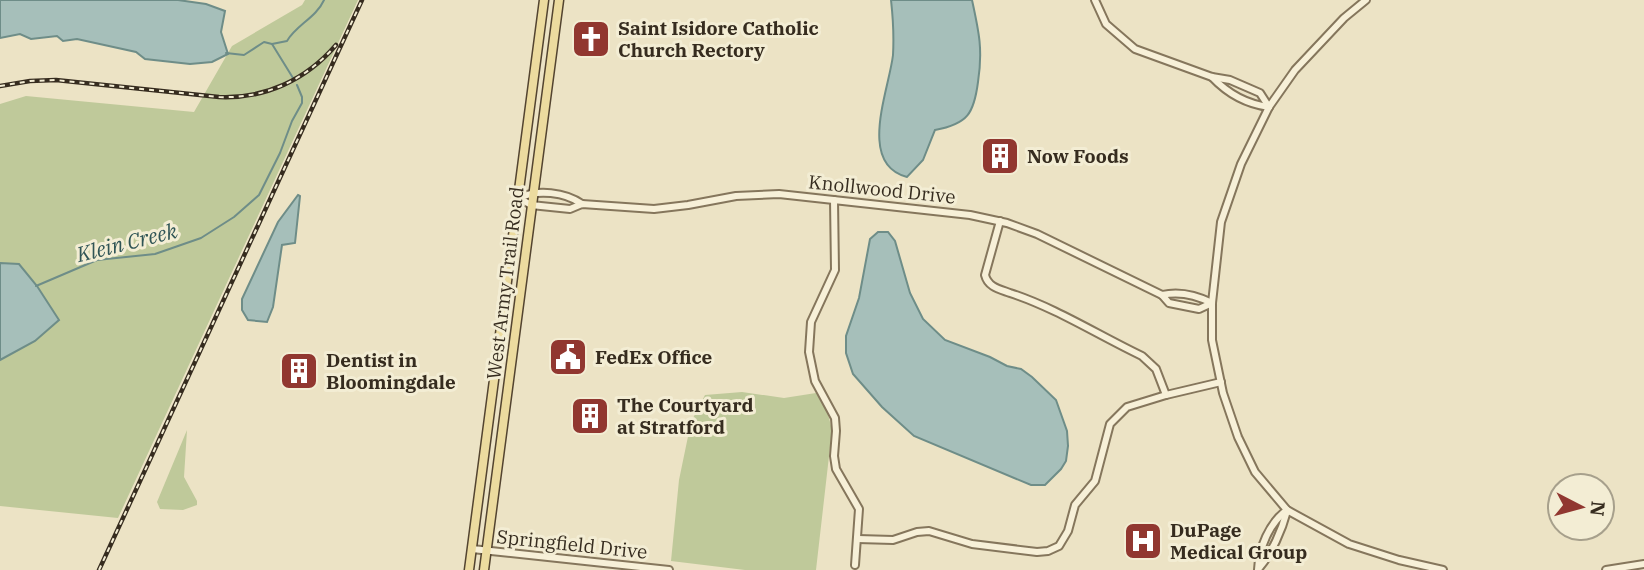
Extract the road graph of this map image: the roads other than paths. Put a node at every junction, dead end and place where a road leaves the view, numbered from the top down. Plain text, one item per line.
1 (544, 0) edge
2 (559, 0) edge
3 (1094, 0) edge
4 (1366, 0) edge
5 (1212, 77) junction
6 (1269, 107) junction
7 (533, 191) junction
8 (519, 198) junction
9 (834, 200) junction
10 (582, 204) junction
11 (531, 205) junction
12 (999, 221) junction
13 (1162, 295) junction
14 (1212, 303) junction
15 (1221, 382) junction
16 (1167, 395) junction
17 (1287, 510) junction
18 (858, 539) junction
19 (472, 549) junction
20 (487, 551) junction
21 (1644, 564) edge
22 (855, 565) dead end
23 (1259, 569) edge
24 (469, 570) edge
25 (484, 570) edge
26 (669, 570) edge
27 (1443, 570) edge
28 (1606, 570) edge

1 - 8 main road, West Army Trail Road
2 - 7 main road, West Army Trail Road
3 - 5 street
4 - 6 street
5 - 6 street
5 - 6 street
6 - 14 street
7 - 8 street
7 - 10 street, Knollwood Drive
7 - 11 main road, West Army Trail Road
8 - 11 street, Knollwood Drive
8 - 19 main road, West Army Trail Road
9 - 10 street, Knollwood Drive
9 - 12 street, Knollwood Drive
9 - 18 street
10 - 11 street, Knollwood Drive
11 - 20 main road, West Army Trail Road
12 - 13 street, Knollwood Drive
12 - 16 street
13 - 14 street, Knollwood Drive
13 - 14 street, Knollwood Drive
14 - 15 street
15 - 16 street
15 - 17 street
16 - 18 street
17 - 23 street
17 - 27 street
18 - 22 street
19 - 20 street, Springfield Drive
19 - 24 main road, West Army Trail Road
20 - 25 main road, West Army Trail Road
20 - 26 street, Springfield Drive
21 - 28 street

